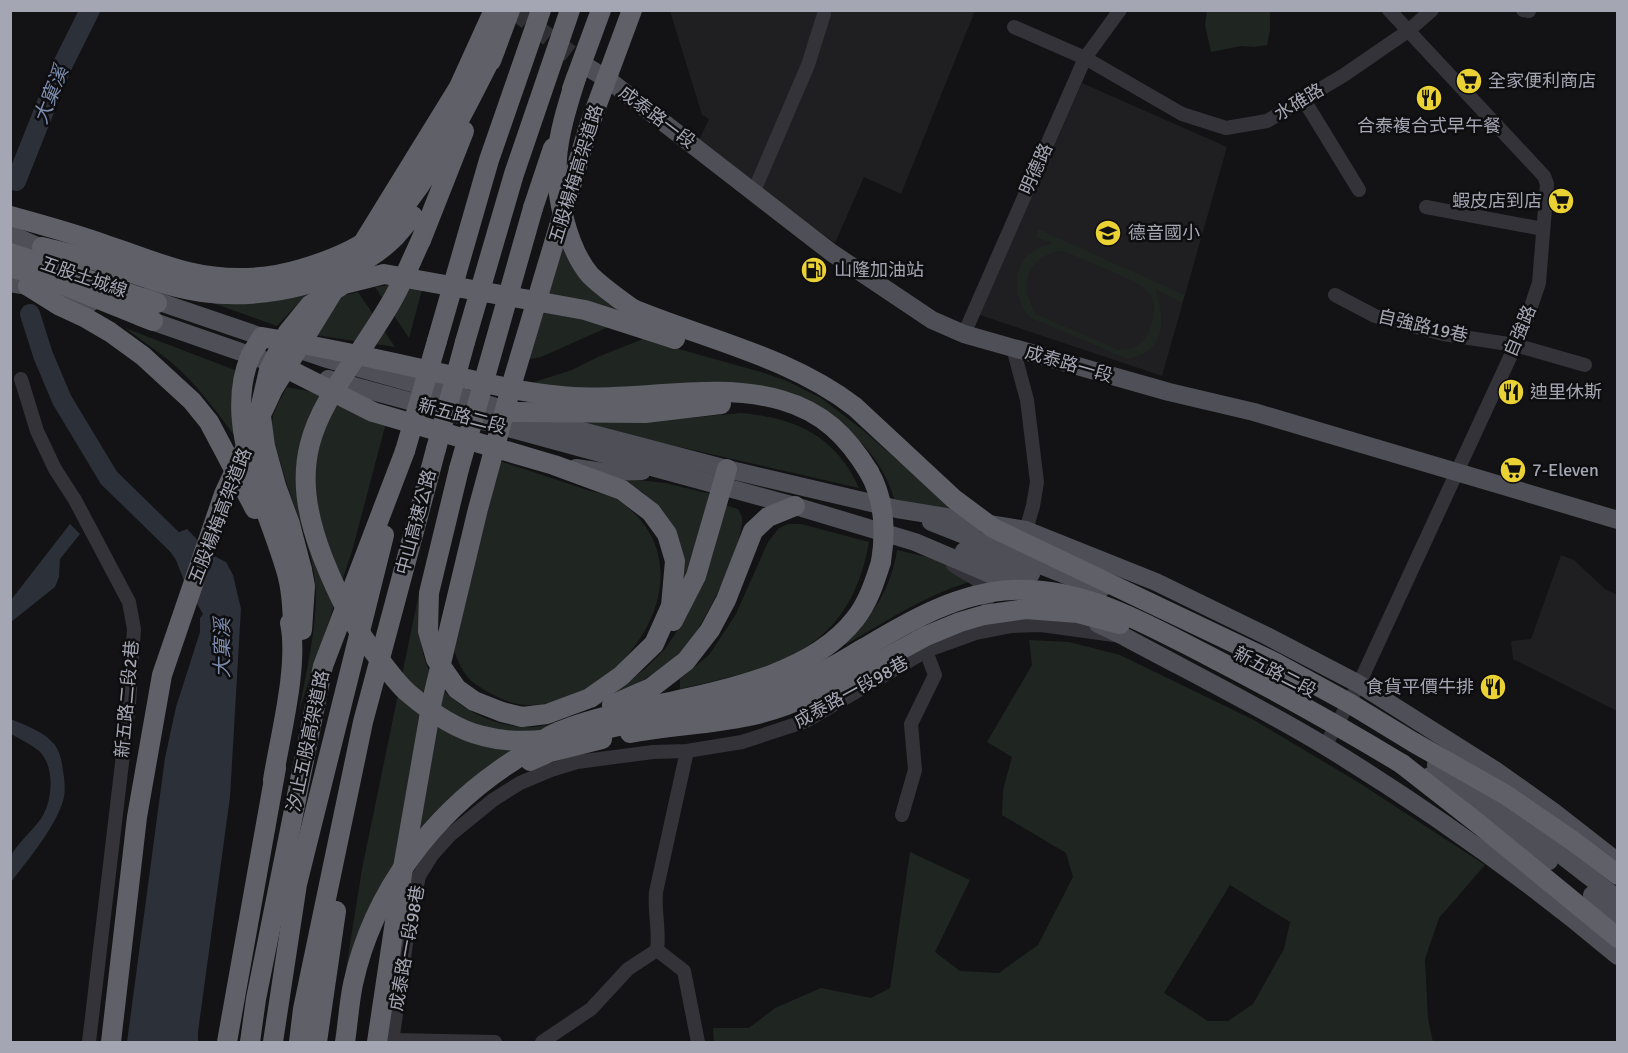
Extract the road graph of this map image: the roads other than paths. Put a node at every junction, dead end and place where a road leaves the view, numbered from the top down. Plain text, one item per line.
1 (494, 10) edge
2 (510, 10) edge
3 (542, 10) edge
4 (570, 10) edge
5 (601, 10) edge
6 (632, 10) edge
7 (638, 10) edge
8 (1120, 10) edge
9 (1389, 10) edge
10 (1432, 10) edge
11 (1523, 10) edge
12 (1529, 11) edge
13 (825, 14) dead end
14 (1014, 27) dead end
15 (1408, 31) junction
16 (495, 50) junction
17 (1085, 58) junction
18 (583, 73) junction
19 (610, 81) junction
20 (1304, 100) junction
21 (1359, 190) dead end
22 (754, 191) junction
23 (1426, 207) dead end
24 (10, 216) edge
25 (1543, 229) junction
26 (10, 234) edge
27 (42, 247) junction
28 (10, 253) edge
29 (10, 267) edge
30 (49, 272) junction
31 (19, 285) edge
32 (1335, 295) dead end
33 (155, 312) junction
34 (964, 334) junction
35 (262, 337) junction
36 (1515, 345) junction
37 (1014, 348) junction
38 (250, 357) junction
39 (1585, 365) dead end
40 (284, 367) junction
41 (21, 379) dead end
42 (514, 411) junction
43 (836, 429) junction
44 (405, 451) junction
45 (554, 465) junction
46 (663, 470) junction
47 (1457, 471) junction
48 (724, 477) junction
49 (795, 506) junction
50 (897, 509) junction
51 (1617, 520) edge
52 (1026, 530) junction
53 (915, 542) junction
54 (1037, 550) junction
55 (938, 552) junction
56 (293, 633) junction
57 (976, 633) junction
58 (1125, 637) junction
59 (654, 644) junction
60 (926, 651) junction
61 (1202, 653) junction
62 (1359, 684) junction
63 (1343, 715) junction
64 (363, 722) junction
65 (561, 730) junction
66 (1413, 742) junction
67 (1325, 746) junction
68 (687, 751) junction
69 (1402, 765) junction
70 (1495, 770) junction
71 (273, 780) junction
72 (902, 815) dead end
73 (442, 818) junction
74 (1617, 862) edge
75 (1577, 867) junction
76 (1617, 876) edge
77 (1617, 889) edge
78 (1617, 899) edge
79 (1617, 915) edge
80 (1617, 922) edge
81 (1617, 938) edge
82 (657, 950) junction
83 (1617, 957) edge
84 (318, 1036) edge
85 (346, 1036) edge
86 (89, 1042) edge
87 (111, 1042) edge
88 (227, 1042) edge
89 (250, 1042) edge
90 (273, 1042) edge
91 (299, 1042) edge
92 (387, 1042) edge
93 (495, 1042) edge
94 (542, 1042) edge
95 (698, 1042) edge

1 - 87 highway, 五股楊梅高架道路, bridge
2 - 16 highway
3 - 44 highway, 中山高速公路, bridge
4 - 64 highway, 中山高速公路, bridge
5 - 18 highway
6 - 92 highway, 五股楊梅高架道路, bridge
7 - 19 street
8 - 17 street, 明德路
9 - 15 street, 自強路
10 - 15 street, 水碓路
11 - 12 street
13 - 22 street
14 - 17 street, 水碓路
15 - 20 street, 水碓路
15 - 25 street, 自強路
16 - 24 highway
16 - 27 highway
16 - 61 highway, bridge
17 - 20 street, 水碓路
17 - 34 street, 明德路
18 - 19 main road, 成泰路一段
18 - 54 highway, bridge
18 - 59 highway, bridge
19 - 22 main road, 成泰路一段
20 - 21 street
22 - 34 main road, 成泰路一段
23 - 25 street
25 - 36 street, 自強路
26 - 27 main road, 新五路二段
27 - 33 main road, 新五路二段
28 - 30 highway, 五股土城線
29 - 30 highway, 五股土城線
30 - 33 highway, 五股土城線
31 - 33 main road, 新五路二段
31 - 56 highway
32 - 36 street, 自強路19巷
33 - 35 main road, 新五路二段
33 - 38 main road, 新五路二段
34 - 37 main road, 成泰路一段
35 - 38 highway
35 - 42 main road, 新五路二段
35 - 43 highway
36 - 39 street, 自強路19巷
36 - 47 street, 自強路
37 - 47 main road, 成泰路一段
37 - 52 street
38 - 40 main road, 新五路二段
38 - 56 highway
40 - 45 highway
40 - 46 main road, 新五路二段
41 - 86 street, 新五路二段2巷
42 - 43 highway
42 - 48 main road, 新五路二段
43 - 65 highway, bridge
44 - 89 highway, 汐止五股高架道路
44 - 90 highway, 中山高速公路
45 - 46 main road
45 - 59 highway
46 - 48 main road, 新五路二段
47 - 51 main road, 成泰路一段
47 - 62 street, 自強路
48 - 49 main road, 新五路二段
48 - 50 main road, 新五路二段
48 - 59 highway
49 - 53 main road, 新五路二段
49 - 65 highway
50 - 52 main road, 新五路二段
50 - 63 main road, 新五路二段
52 - 62 main road, 新五路二段
53 - 55 main road, 新五路二段
53 - 63 main road, 新五路二段
54 - 66 highway, bridge
54 - 71 highway, bridge
55 - 57 street
55 - 58 main road, 新五路二段
56 - 71 highway
57 - 58 street, 成泰路一段98巷
57 - 60 street, 成泰路一段98巷
58 - 67 main road, 新五路二段
60 - 68 street, 成泰路一段98巷
60 - 72 street
61 - 69 highway, bridge
61 - 73 highway, bridge
62 - 63 street, 自強路
62 - 70 main road, 新五路二段
63 - 67 street, 自強路
63 - 75 main road, 新五路二段
63 - 79 main road, 新五路二段
64 - 84 highway
64 - 91 highway, 中山高速公路
65 - 73 highway
66 - 76 highway, bridge
66 - 77 highway, bridge
67 - 83 main road, 新五路二段
68 - 82 street
68 - 92 street, 成泰路一段98巷
69 - 80 highway
69 - 81 highway
70 - 74 main road, 新五路二段
70 - 75 main road
71 - 88 highway
73 - 85 highway
75 - 78 main road, 新五路二段
82 - 94 street
82 - 95 street
92 - 93 street

